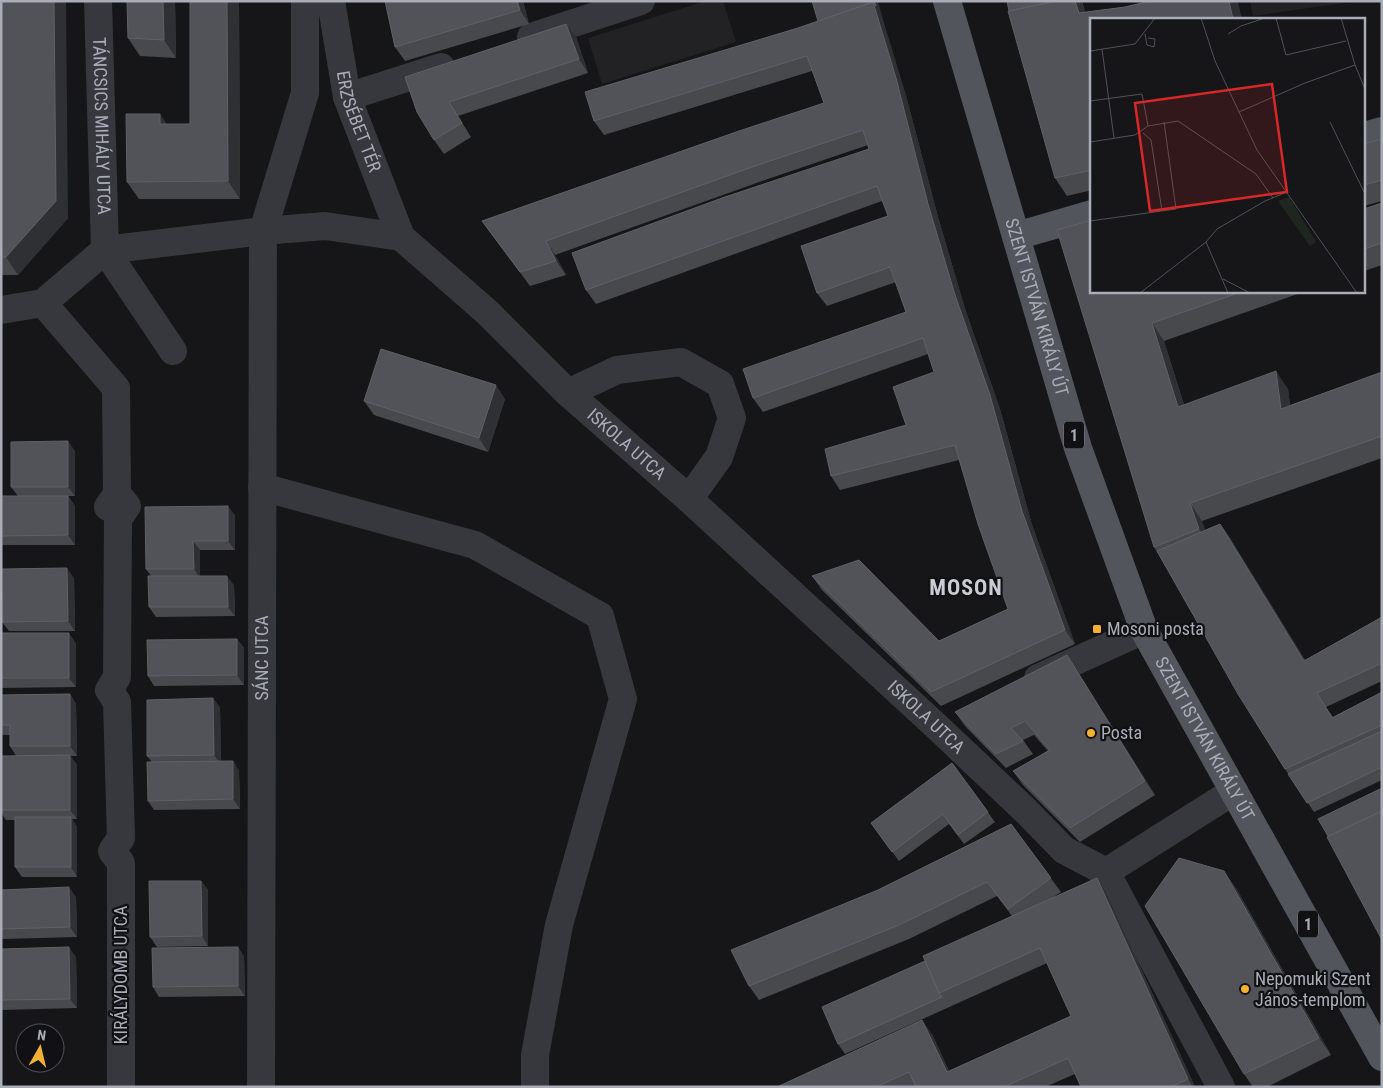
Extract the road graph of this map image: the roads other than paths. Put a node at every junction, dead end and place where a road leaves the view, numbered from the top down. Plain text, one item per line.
1 (98, 1) edge
2 (305, 1) edge
3 (332, 1) edge
4 (641, 1) edge
5 (947, 1) edge
6 (508, 44) edge
7 (461, 60) edge
8 (347, 97) junction
9 (1382, 131) edge
10 (1366, 135) edge
11 (1090, 215) edge
12 (263, 231) junction
13 (1016, 236) junction
14 (401, 237) junction
15 (105, 250) junction
16 (42, 303) junction
17 (1, 310) edge
18 (173, 352) dead end
19 (568, 393) junction
20 (262, 487) junction
21 (689, 499) junction
22 (1144, 630) junction
23 (1013, 689) edge
24 (960, 713) edge
25 (934, 724) junction
26 (1234, 791) junction
27 (1106, 872) junction
28 (1382, 1057) edge
29 (121, 1087) edge
30 (261, 1087) edge
31 (534, 1087) edge
32 (1220, 1087) edge

1 - 15 street, TÁNCSICS MIHÁLY UTCA
2 - 12 street
3 - 8 street, ERZSÉBET TÉR
4 - 6 street
5 - 13 main road, SZENT ISTVÁN KIRÁLY ÚT / 1
7 - 8 street
8 - 14 street, ERZSÉBET TÉR
9 - 10 main road
11 - 13 main road
12 - 14 street
12 - 15 street
12 - 20 street, SÁNC UTCA
13 - 22 main road, SZENT ISTVÁN KIRÁLY ÚT / 1
14 - 19 street, ERZSÉBET TÉR
15 - 16 street
15 - 18 street
16 - 17 street
16 - 29 street, KIRÁLYDOMB UTCA
19 - 21 street, ISKOLA UTCA
19 - 21 street
20 - 30 street, SÁNC UTCA
20 - 31 street
21 - 25 street, ISKOLA UTCA
22 - 23 street
22 - 26 main road, SZENT ISTVÁN KIRÁLY ÚT / 1
24 - 25 street
25 - 27 street, ISKOLA UTCA
26 - 27 street
26 - 28 main road, SZENT ISTVÁN KIRÁLY ÚT / 1
27 - 32 street

